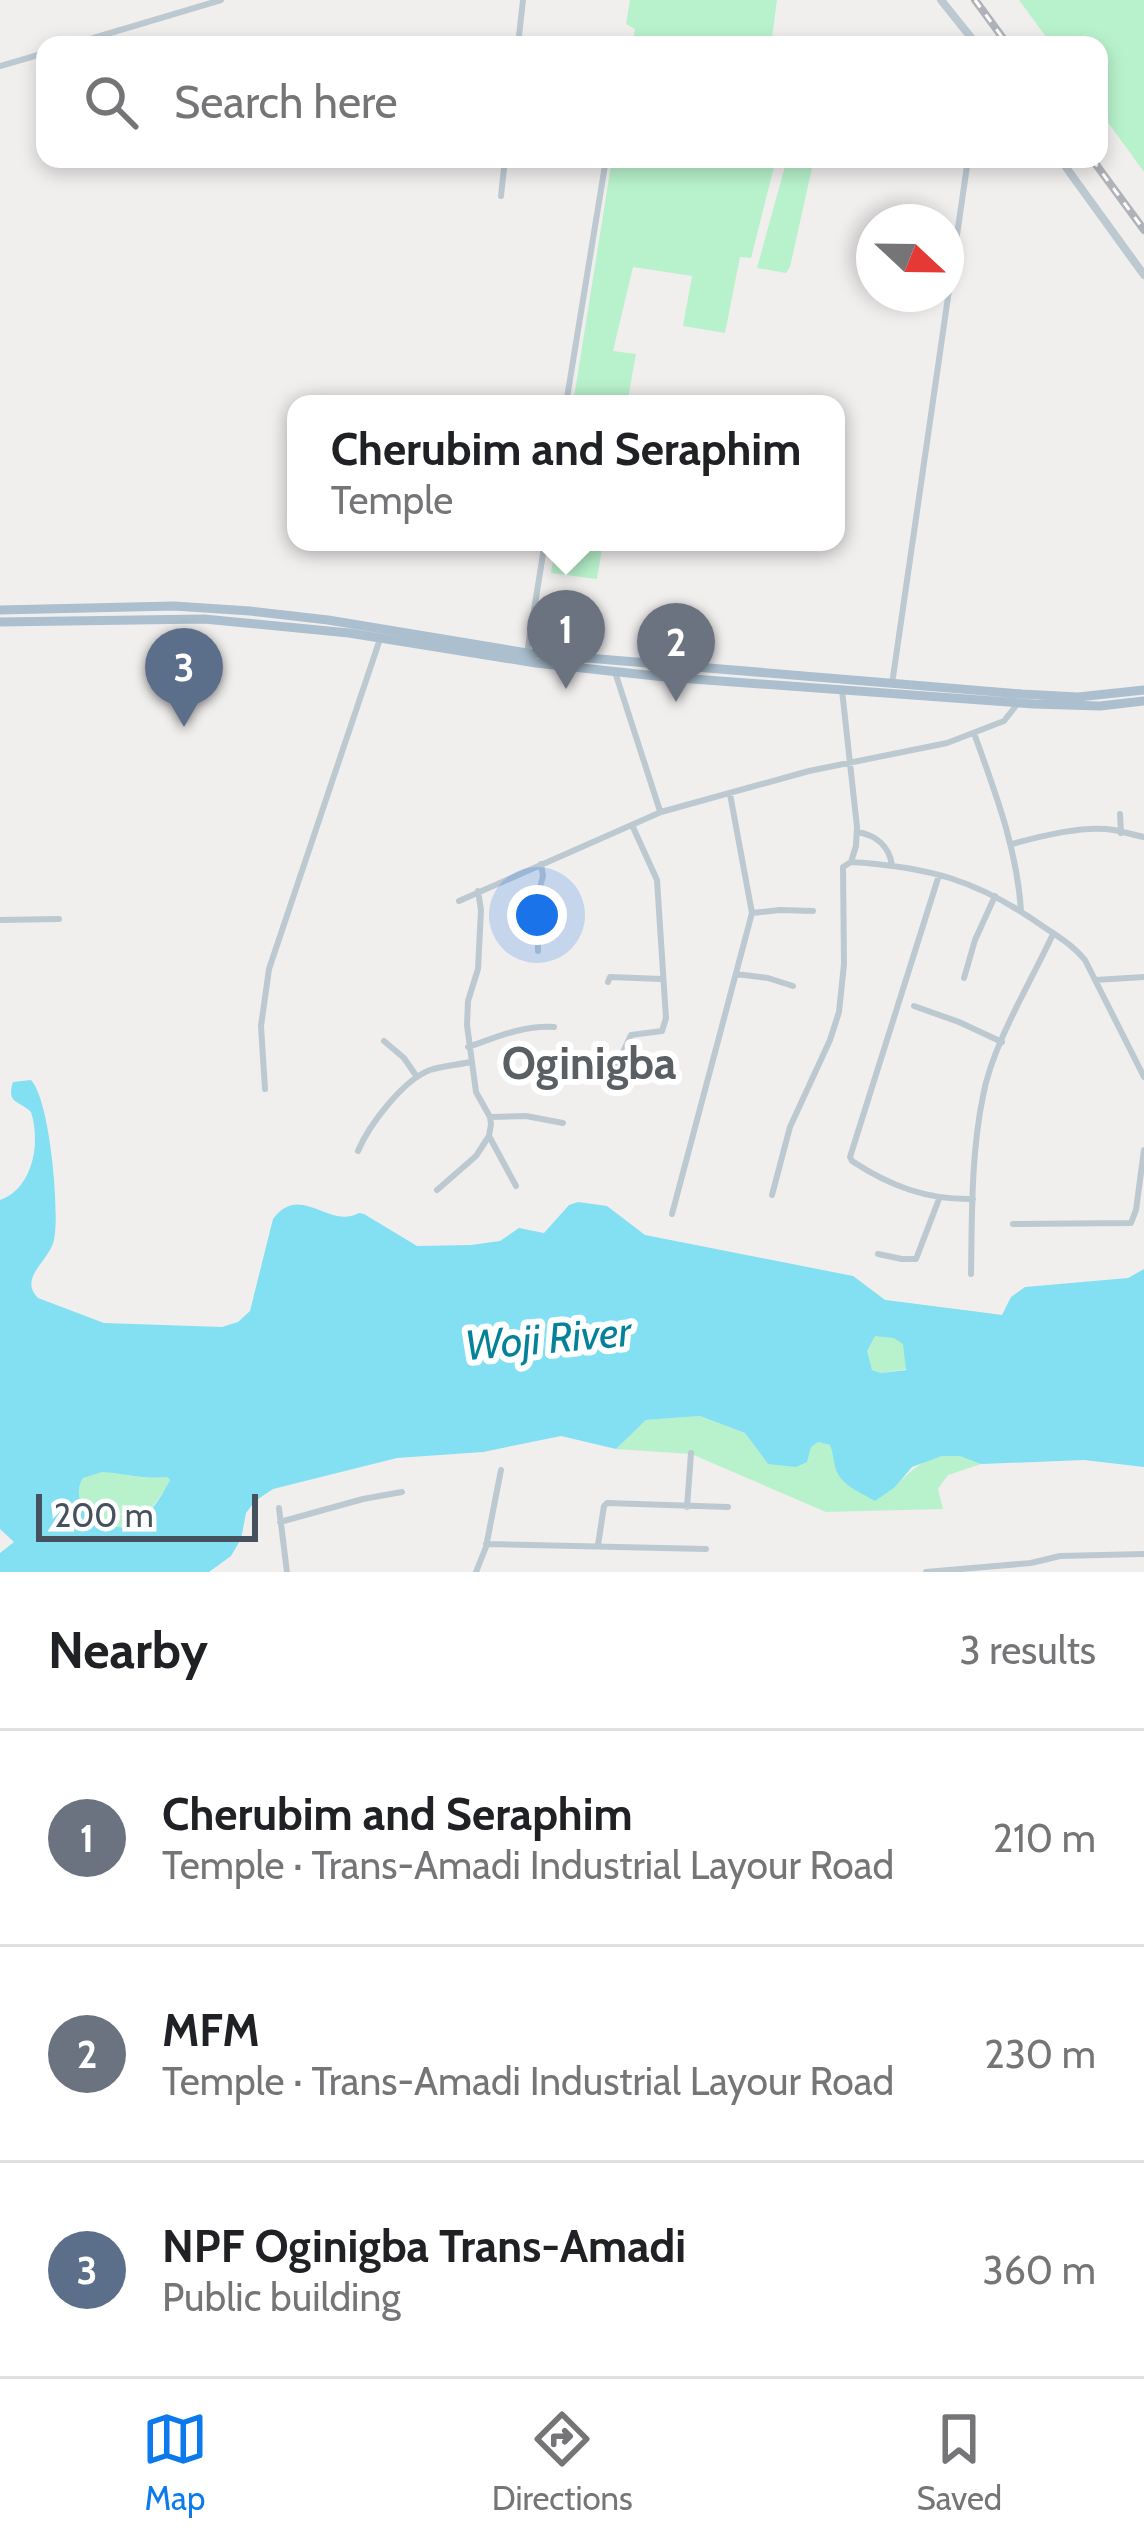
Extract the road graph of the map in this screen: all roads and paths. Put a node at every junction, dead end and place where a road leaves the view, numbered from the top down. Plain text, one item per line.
1 (220, 0) edge
2 (523, 0) edge
3 (941, 0) edge
4 (100, 36) edge
5 (519, 36) edge
6 (970, 36) edge
7 (36, 55) edge
8 (0, 66) edge
9 (504, 168) edge
10 (605, 168) edge
11 (967, 168) edge
12 (1067, 168) edge
13 (501, 196) dead end
14 (1144, 275) edge
15 (567, 395) edge
16 (544, 551) edge
17 (174, 606) junction
18 (0, 610) edge
19 (174, 619) junction
20 (0, 622) edge
21 (380, 639) junction
22 (527, 653) junction
23 (615, 672) junction
24 (891, 688) junction
25 (842, 690) junction
26 (1144, 690) edge
27 (1144, 701) edge
28 (1018, 703) junction
29 (974, 734) junction
30 (848, 762) junction
31 (730, 794) junction
32 (661, 812) junction
33 (1120, 814) dead end
34 (632, 824) junction
35 (857, 832) junction
36 (1121, 833) junction
37 (1144, 837) edge
38 (1012, 844) junction
39 (850, 862) junction
40 (541, 864) junction
41 (892, 865) junction
42 (939, 875) junction
43 (478, 891) junction
44 (995, 896) junction
45 (459, 901) dead end
46 (1021, 910) junction
47 (813, 911) dead end
48 (752, 913) junction
49 (59, 919) dead end
50 (0, 920) edge
51 (1054, 934) junction
52 (538, 951) dead end
53 (736, 974) junction
54 (1144, 977) edge
55 (964, 978) dead end
56 (662, 979) junction
57 (1095, 980) junction
58 (608, 982) dead end
59 (794, 986) dead end
60 (914, 1006) dead end
61 (554, 1027) dead end
62 (384, 1041) dead end
63 (1002, 1042) junction
64 (469, 1047) junction
65 (470, 1062) junction
66 (614, 1069) dead end
67 (418, 1077) junction
68 (1144, 1077) edge
69 (265, 1089) dead end
70 (490, 1117) junction
71 (563, 1123) dead end
72 (489, 1136) junction
73 (1144, 1150) edge
74 (358, 1151) dead end
75 (515, 1186) dead end
76 (437, 1190) dead end
77 (772, 1195) dead end
78 (939, 1199) junction
79 (973, 1199) junction
80 (672, 1214) dead end
81 (1013, 1225) dead end
82 (878, 1254) dead end
83 (971, 1274) dead end
84 (691, 1453) dead end
85 (502, 1470) dead end
86 (402, 1492) dead end
87 (687, 1507) junction
88 (728, 1507) dead end
89 (279, 1508) dead end
90 (280, 1522) junction
91 (486, 1544) junction
92 (598, 1545) junction
93 (706, 1549) dead end
94 (1144, 1553) edge
95 (1031, 1567) edge
96 (287, 1572) edge
97 (476, 1572) edge
98 (926, 1572) edge

1 - 4 street
2 - 5 street
3 - 6 street
7 - 8 street
9 - 13 street
10 - 15 street
11 - 24 street
12 - 14 street
16 - 22 street
17 - 18 main road
17 - 19 main road
17 - 22 main road
19 - 20 main road
19 - 21 main road
21 - 23 main road
21 - 69 street
22 - 24 main road
23 - 25 main road
23 - 32 street
24 - 25 main road
24 - 26 main road
24 - 28 main road
25 - 30 street
27 - 28 main road
28 - 29 street
29 - 30 street
29 - 38 street
30 - 31 street
30 - 35 street
31 - 32 street
31 - 48 street
32 - 34 street
33 - 36 street
34 - 40 street
34 - 56 street
35 - 39 street
35 - 41 street
36 - 37 street
36 - 38 street
38 - 46 street
39 - 41 street
39 - 77 street
40 - 43 street
40 - 52 street
41 - 42 street
42 - 44 street
42 - 78 street
43 - 45 street
43 - 64 street
44 - 46 street
44 - 55 street
46 - 51 street
47 - 48 street
48 - 53 street
49 - 50 street
51 - 57 street
51 - 63 street
53 - 59 street
53 - 80 street
54 - 57 street
56 - 58 street
56 - 66 street
57 - 68 street
60 - 63 street
61 - 64 street
62 - 67 street
63 - 79 street
64 - 65 street
65 - 67 street
65 - 70 street
67 - 74 street
70 - 71 street
70 - 72 street
72 - 75 street
72 - 76 street
73 - 81 street
78 - 79 street
78 - 82 street
79 - 83 street
84 - 87 street
85 - 91 street
86 - 90 street
87 - 88 street
87 - 92 street
89 - 90 street
90 - 96 street
91 - 92 street
91 - 97 street
92 - 93 street
94 - 95 street
95 - 98 street

